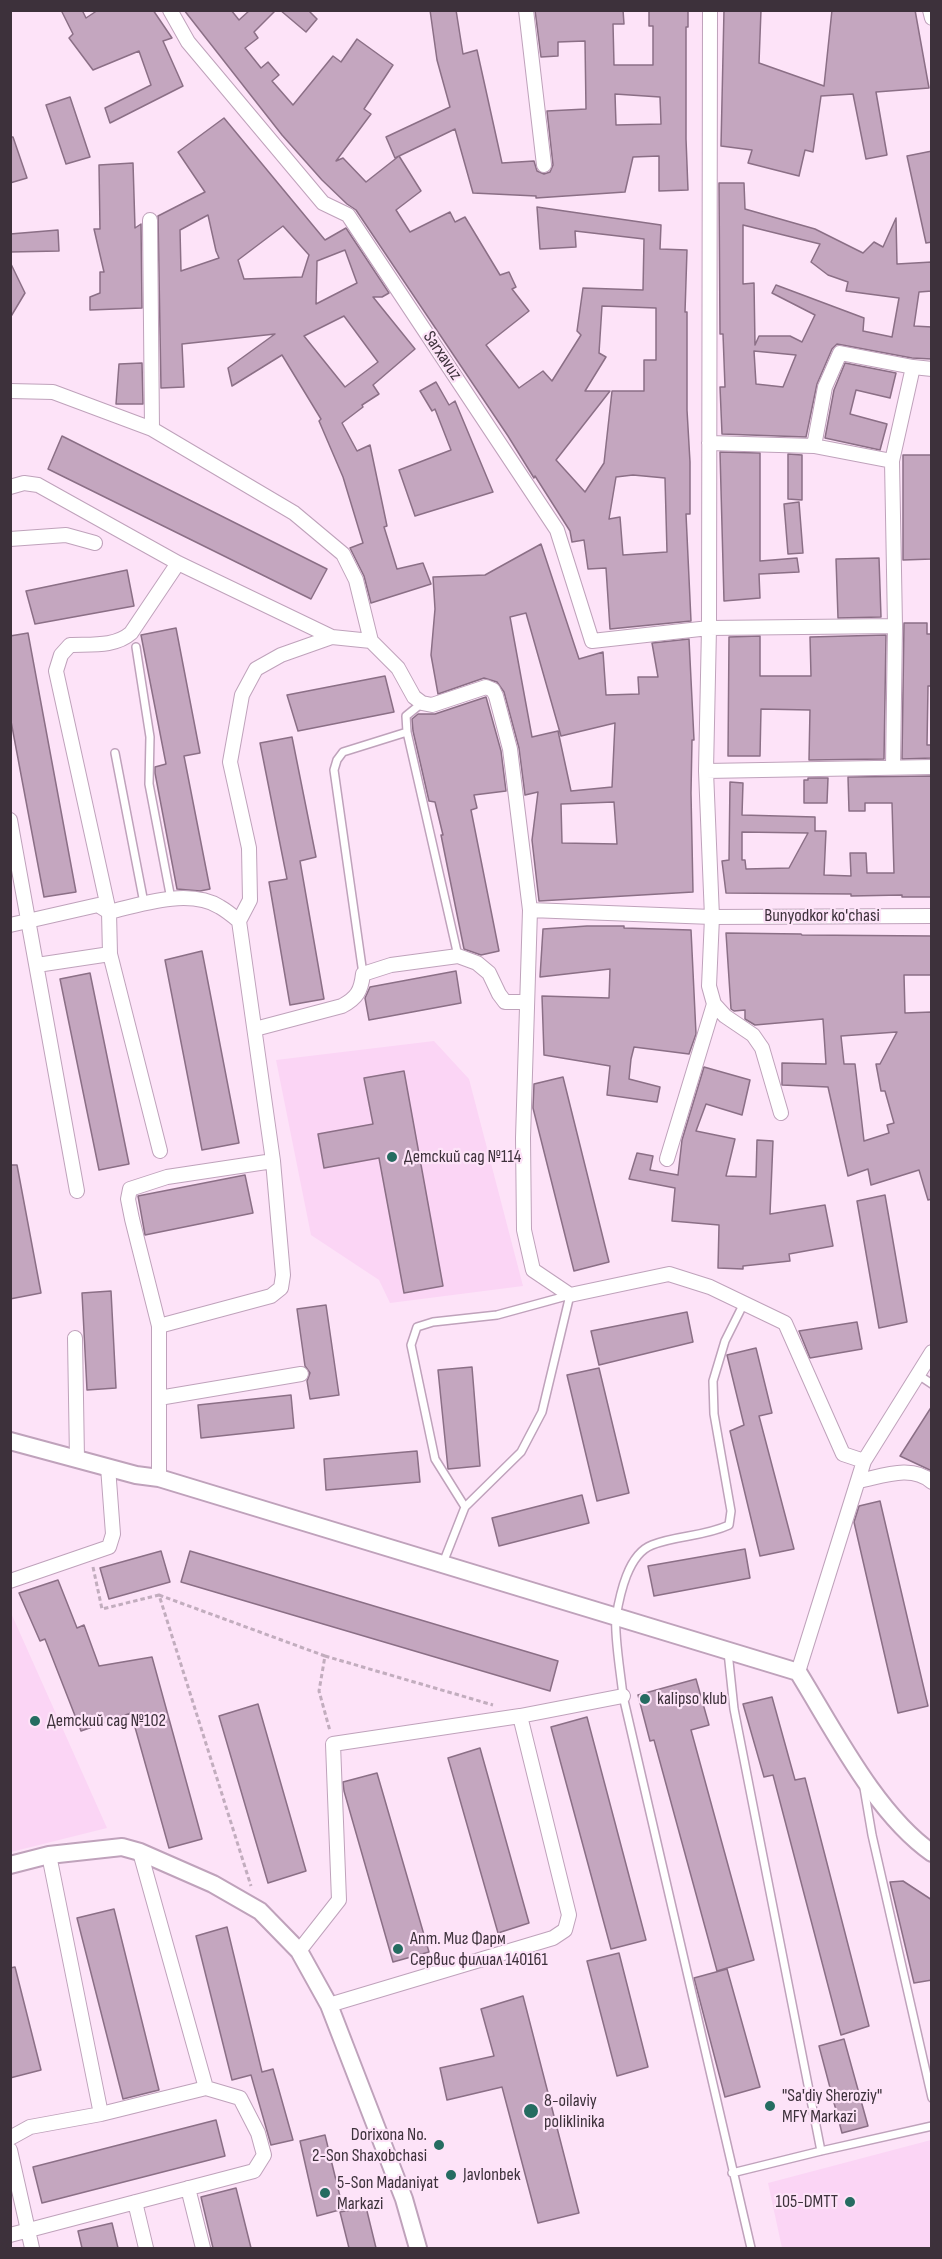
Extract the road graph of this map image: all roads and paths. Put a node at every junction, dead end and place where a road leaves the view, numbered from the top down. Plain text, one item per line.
1 (170, 10) edge
2 (526, 10) edge
3 (710, 10) edge
4 (930, 10) edge
5 (932, 18) edge
6 (544, 165) dead end
7 (150, 220) dead end
8 (913, 367) junction
9 (932, 369) edge
10 (10, 391) edge
11 (152, 429) junction
12 (709, 443) junction
13 (814, 446) junction
14 (892, 461) junction
15 (10, 486) edge
16 (10, 539) edge
17 (95, 543) dead end
18 (178, 563) junction
19 (895, 626) junction
20 (709, 628) junction
21 (332, 637) junction
22 (371, 641) junction
23 (136, 647) dead end
24 (422, 703) junction
25 (407, 732) junction
26 (115, 753) dead end
27 (893, 767) junction
28 (932, 767) edge
29 (706, 771) junction
30 (10, 820) edge
31 (171, 899) junction
32 (144, 903) junction
33 (530, 910) junction
34 (109, 912) junction
35 (932, 916) edge
36 (712, 917) junction
37 (28, 920) junction
38 (239, 921) junction
39 (10, 925) edge
40 (110, 954) junction
41 (458, 956) junction
42 (37, 965) junction
43 (363, 974) junction
44 (525, 1002) junction
45 (714, 1004) junction
46 (255, 1029) junction
47 (781, 1113) dead end
48 (160, 1151) dead end
49 (667, 1159) dead end
50 (273, 1161) junction
51 (77, 1191) dead end
52 (570, 1294) junction
53 (744, 1303) junction
54 (159, 1326) junction
55 (75, 1338) dead end
56 (932, 1352) edge
57 (301, 1374) dead end
58 (917, 1374) junction
59 (932, 1384) edge
60 (159, 1398) junction
61 (10, 1441) edge
62 (77, 1459) junction
63 (864, 1461) junction
64 (108, 1467) junction
65 (159, 1478) junction
66 (859, 1481) junction
67 (932, 1482) edge
68 (465, 1507) junction
69 (90, 1554) junction
70 (442, 1565) junction
71 (10, 1581) edge
72 (159, 1595) junction
73 (616, 1618) junction
74 (728, 1650) junction
75 (325, 1656) junction
76 (798, 1672) junction
77 (623, 1696) junction
78 (493, 1705) dead end
79 (520, 1716) junction
80 (333, 1744) junction
81 (861, 1774) junction
82 (140, 1852) junction
83 (932, 1853) edge
84 (49, 1855) junction
85 (10, 1866) edge
86 (260, 1911) junction
87 (298, 1951) junction
88 (329, 2006) junction
89 (206, 2088) junction
90 (932, 2098) edge
91 (101, 2114) junction
92 (932, 2126) edge
93 (10, 2138) edge
94 (10, 2150) edge
95 (821, 2151) junction
96 (732, 2173) junction
97 (188, 2188) junction
98 (135, 2202) junction
99 (29, 2232) junction
100 (10, 2235) edge
101 (32, 2248) edge
102 (146, 2248) edge
103 (203, 2248) edge
104 (418, 2248) edge
105 (751, 2248) edge

1 - 20 street, Sarxavuz
2 - 6 street
3 - 12 street
4 - 5 street
7 - 11 street
8 - 9 street
8 - 13 street
8 - 14 street
10 - 11 street
11 - 22 street
12 - 13 street
12 - 20 street
13 - 14 street
14 - 19 street
15 - 18 street
16 - 17 street
18 - 21 street
18 - 34 street
19 - 20 street
19 - 27 street
20 - 29 street
21 - 22 street
21 - 38 street
22 - 24 street
23 - 31 lane
24 - 25 lane
24 - 33 street
25 - 41 lane
25 - 43 lane
26 - 32 lane
27 - 28 street
27 - 29 street
29 - 36 street
30 - 37 street
31 - 32 street
31 - 38 street
32 - 34 street
33 - 36 street, Bunyodkor ko'chasi
33 - 44 street
34 - 37 street
34 - 40 street
35 - 36 street, Bunyodkor ko'chasi
36 - 45 street
37 - 39 street
37 - 42 street
38 - 46 street
40 - 42 street
40 - 48 street
41 - 43 street
41 - 44 street
42 - 51 street
43 - 46 street
44 - 52 street
45 - 47 street
45 - 49 street
46 - 50 street
50 - 54 street
50 - 54 street
52 - 53 street
52 - 68 lane
52 - 68 lane
53 - 63 street
53 - 73 lane
54 - 60 street
55 - 62 street
56 - 58 street
57 - 60 street
58 - 59 lane
58 - 63 street
60 - 65 street
61 - 62 street
62 - 64 street
63 - 66 street
64 - 65 street
64 - 69 street
65 - 70 street
66 - 67 street
66 - 76 street
68 - 70 lane
69 - 71 street
69 - 72 path
70 - 73 street
72 - 75 path
72 - 86 path
73 - 74 street
73 - 77 lane
74 - 76 street
74 - 95 lane
75 - 78 path
75 - 80 path
76 - 81 street
77 - 79 street
77 - 96 lane
79 - 80 street
79 - 88 street
80 - 87 street
81 - 83 street
81 - 90 lane
82 - 84 street
82 - 86 street
82 - 89 street
84 - 85 street
84 - 91 street
86 - 87 street
87 - 88 street
88 - 104 street
89 - 91 street
89 - 97 street
91 - 93 street
92 - 95 lane
94 - 99 street
95 - 96 lane
96 - 105 lane
97 - 98 street
97 - 103 street
98 - 99 street
98 - 102 street
99 - 100 street
99 - 101 street

